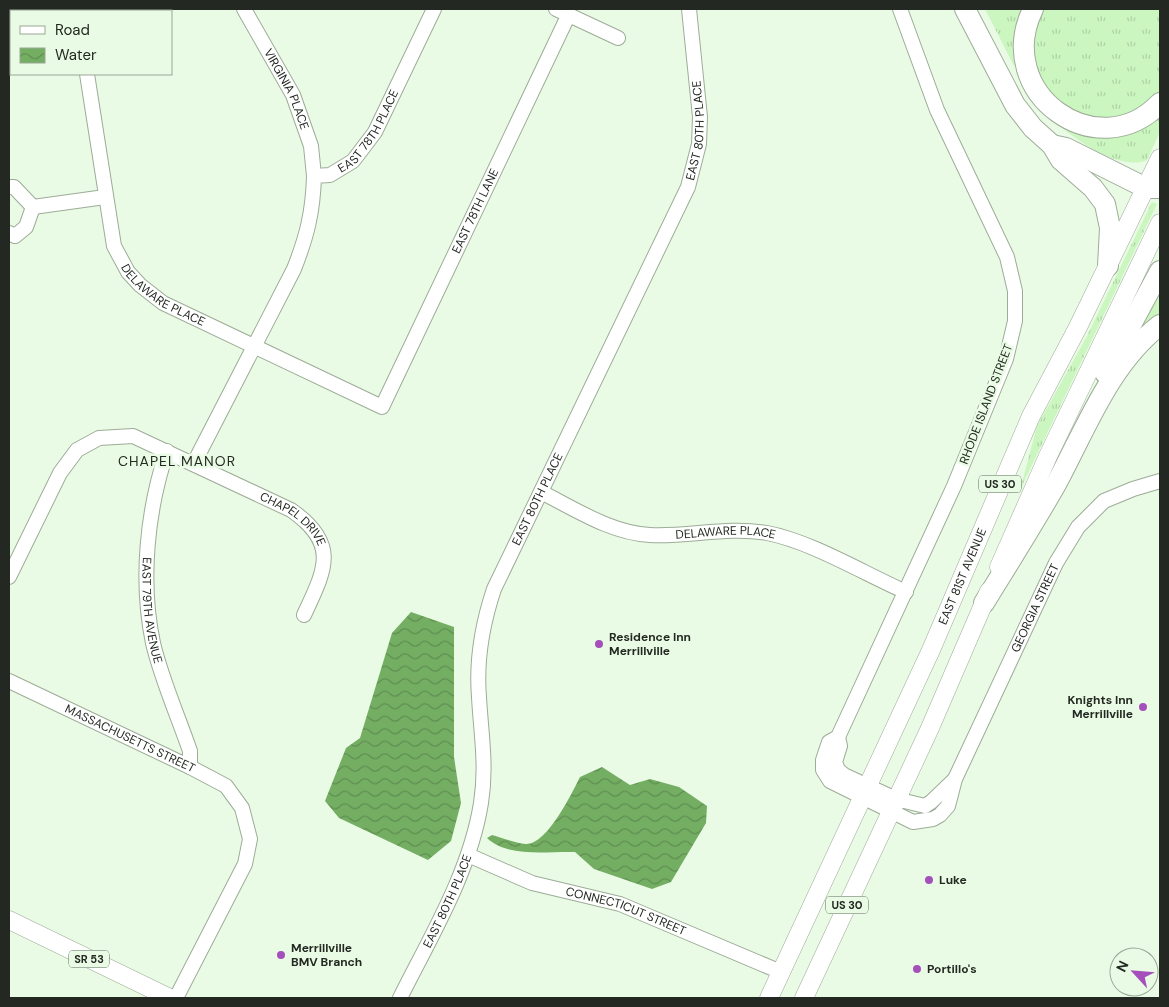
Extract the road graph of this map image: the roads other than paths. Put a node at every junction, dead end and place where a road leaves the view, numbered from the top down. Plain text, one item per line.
1 (244, 9) edge
2 (434, 9) edge
3 (689, 9) edge
4 (900, 9) edge
5 (965, 9) edge
6 (1033, 9) edge
7 (562, 12) edge
8 (618, 38) dead end
9 (87, 75) edge
10 (1160, 103) edge
11 (1052, 145) junction
12 (1160, 158) edge
13 (314, 176) junction
14 (9, 188) edge
15 (1153, 188) edge
16 (105, 197) junction
17 (33, 207) junction
18 (1160, 222) edge
19 (9, 233) edge
20 (1108, 266) junction
21 (1160, 271) edge
22 (1160, 325) edge
23 (253, 346) junction
24 (382, 407) joint
25 (167, 450) junction
26 (1069, 457) junction
27 (194, 463) junction
28 (1160, 482) edge
29 (541, 492) junction
30 (9, 577) edge
31 (906, 592) junction
32 (984, 603) junction
33 (304, 615) dead end
34 (9, 680) edge
35 (190, 767) junction
36 (865, 793) junction
37 (894, 805) junction
38 (468, 855) junction
39 (9, 920) edge
40 (781, 972) junction
41 (170, 998) edge
42 (176, 998) edge
43 (400, 998) edge
44 (769, 998) edge
45 (804, 998) edge

1 - 13 street, VIRGINIA PLACE
2 - 13 street, EAST 78TH PLACE
3 - 29 street, EAST 80TH PLACE
4 - 31 street, RHODE ISLAND STREET
5 - 11 highway
6 - 10 highway
7 - 8 street
7 - 24 street, EAST 78TH LANE
9 - 16 street, DELAWARE PLACE
11 - 15 highway
11 - 20 highway
12 - 15 main road, EAST 81ST AVENUE / US 30
13 - 23 street
14 - 17 street
15 - 20 main road, EAST 81ST AVENUE / US 30
16 - 17 street
16 - 23 street, DELAWARE PLACE
17 - 19 street
18 - 32 main road, US 30
20 - 36 main road, EAST 81ST AVENUE / US 30
21 - 26 highway
22 - 26 highway
23 - 24 street, DELAWARE PLACE
23 - 27 street
25 - 27 street, CHAPEL DRIVE
25 - 30 street, CHAPEL DRIVE
25 - 35 street, EAST 79TH AVENUE
26 - 32 highway
27 - 33 street, CHAPEL DRIVE
28 - 37 street, GEORGIA STREET
29 - 31 street, DELAWARE PLACE
29 - 38 street, EAST 80TH PLACE
31 - 36 street, RHODE ISLAND STREET
32 - 37 main road, US 30
34 - 35 street, MASSACHUSETTS STREET
35 - 42 street, MASSACHUSETTS STREET
36 - 37 street, RHODE ISLAND STREET
36 - 40 main road, EAST 81ST AVENUE / US 30
37 - 45 main road, US 30
38 - 40 street, CONNECTICUT STREET
38 - 43 street, EAST 80TH PLACE
39 - 41 main road, SR 53
40 - 44 main road, EAST 81ST AVENUE / US 30

